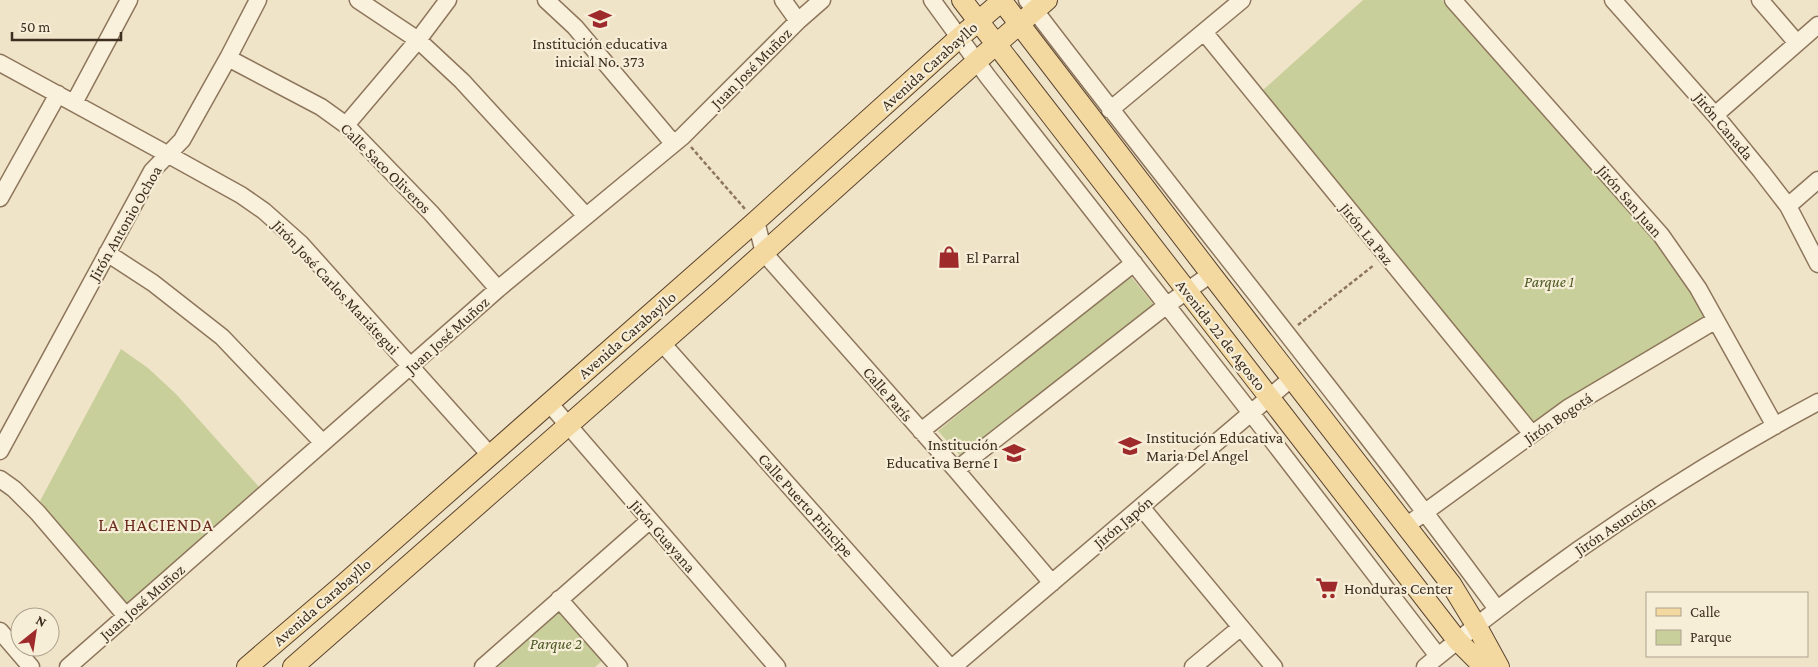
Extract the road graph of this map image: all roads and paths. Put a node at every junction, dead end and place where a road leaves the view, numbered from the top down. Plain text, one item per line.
1 (129, 0) edge
2 (258, 0) edge
3 (358, 0) edge
4 (448, 0) edge
5 (546, 0) edge
6 (783, 0) edge
7 (822, 0) edge
8 (932, 0) edge
9 (962, 0) edge
10 (1002, 0) edge
11 (1242, 0) edge
12 (1453, 0) edge
13 (1613, 0) edge
14 (1760, 0) edge
15 (1036, 4) edge
16 (798, 21) junction
17 (978, 21) junction
18 (1019, 24) junction
19 (1818, 25) edge
20 (1204, 32) junction
21 (960, 37) junction
22 (418, 40) junction
23 (1797, 43) junction
24 (996, 44) junction
25 (228, 58) junction
26 (976, 61) junction
27 (0, 63) edge
28 (58, 94) junction
29 (74, 103) junction
30 (1110, 110) junction
31 (1715, 115) junction
32 (346, 125) junction
33 (677, 140) junction
34 (167, 154) junction
35 (1818, 180) edge
36 (0, 198) edge
37 (1788, 206) junction
38 (586, 216) junction
39 (756, 221) junction
40 (107, 253) junction
41 (764, 253) junction
42 (1386, 257) junction
43 (1134, 263) junction
44 (1818, 264) edge
45 (1211, 274) junction
46 (498, 289) junction
47 (1187, 291) junction
48 (1167, 305) junction
49 (1716, 320) junction
50 (1286, 334) junction
51 (662, 344) junction
52 (411, 367) junction
53 (1292, 378) junction
54 (1269, 398) junction
55 (1818, 402) edge
56 (549, 403) junction
57 (1252, 413) junction
58 (568, 425) junction
59 (1775, 426) junction
60 (921, 431) junction
61 (1532, 434) junction
62 (323, 443) junction
63 (0, 451) edge
64 (490, 455) junction
65 (956, 470) junction
66 (0, 479) edge
67 (1141, 507) junction
68 (1426, 512) junction
69 (649, 521) junction
70 (1406, 526) junction
71 (1052, 583) junction
72 (559, 600) junction
73 (1497, 609) junction
74 (126, 616) junction
75 (1476, 625) junction
76 (1241, 627) junction
77 (0, 631) edge
78 (1457, 640) junction
79 (1438, 656) junction
80 (31, 667) edge
81 (68, 667) edge
82 (247, 667) edge
83 (293, 667) edge
84 (483, 667) edge
85 (619, 667) edge
86 (777, 667) edge
87 (952, 667) edge
88 (1193, 667) edge
89 (1274, 667) edge
90 (1425, 667) edge
91 (1484, 667) edge
92 (1498, 667) edge

1 - 29 street
2 - 25 street, Jirón Antonio Ochoa
3 - 22 street
4 - 22 street
5 - 33 street
6 - 16 street
7 - 16 street, Juan José Muñoz
8 - 21 street, Avenida 22 de Agosto
9 - 17 main road, Avenida 22 de Agosto
10 - 17 main road, Avenida Carabayllo
10 - 18 main road, Avenida 22 de Agosto
11 - 20 street
12 - 49 street, Jirón San Juan
13 - 31 street, Jirón Canada
14 - 23 street
15 - 18 main road, Avenida Carabayllo
15 - 30 street
16 - 33 street, Juan José Muñoz
17 - 21 main road, Avenida Carabayllo
17 - 24 main road, Avenida 22 de Agosto
18 - 24 main road, Avenida Carabayllo
18 - 45 main road, Avenida 22 de Agosto
19 - 23 street
20 - 30 street
20 - 42 street, Jirón La Paz
21 - 26 street, Avenida 22 de Agosto
21 - 39 main road, Avenida Carabayllo
22 - 32 street
22 - 38 street
23 - 31 street
24 - 26 main road, Avenida Carabayllo
24 - 47 main road, Avenida 22 de Agosto
25 - 32 street, Calle Saco Oliveros
25 - 34 street, Jirón Antonio Ochoa
26 - 41 main road, Avenida Carabayllo
26 - 43 street, Avenida 22 de Agosto
27 - 28 street, Jirón José Carlos Mariátegui
28 - 29 street, Jirón José Carlos Mariátegui
28 - 36 street
29 - 34 street, Jirón José Carlos Mariátegui
30 - 50 street
31 - 37 street, Jirón Canada
32 - 46 street, Calle Saco Oliveros
33 - 38 street, Juan José Muñoz
33 - 39 path
34 - 40 street, Jirón Antonio Ochoa
34 - 52 street, Jirón José Carlos Mariátegui
35 - 37 street
37 - 44 street, Jirón Canada
38 - 46 street, Juan José Muñoz
39 - 41 street, Calle París
39 - 56 main road, Avenida Carabayllo
40 - 62 street
40 - 63 street, Jirón Antonio Ochoa
41 - 51 main road, Avenida Carabayllo
41 - 60 street, Calle París
42 - 50 path
42 - 61 street, Jirón La Paz
43 - 48 street, Avenida 22 de Agosto
43 - 60 street
45 - 47 street
45 - 53 main road, Avenida 22 de Agosto
46 - 52 street, Juan José Muñoz
47 - 48 street
47 - 54 main road, Avenida 22 de Agosto
48 - 57 street, Avenida 22 de Agosto
48 - 65 street
49 - 59 street, Jirón San Juan
49 - 61 street, Jirón Bogotá
50 - 68 street
51 - 58 main road, Avenida Carabayllo
51 - 87 street, Calle Puerto Principe
52 - 62 street, Juan José Muñoz
52 - 64 street, Jirón José Carlos Mariátegui
53 - 54 street, Jirón Japón
53 - 70 main road, Avenida 22 de Agosto
54 - 57 street, Jirón Japón
54 - 78 main road, Avenida 22 de Agosto
55 - 59 street, Jirón Asunción
56 - 58 street, Jirón Guayana
56 - 64 main road, Avenida Carabayllo
57 - 67 street, Jirón Japón
57 - 79 street, Avenida 22 de Agosto
58 - 69 street, Jirón Guayana
58 - 83 main road, Avenida Carabayllo
59 - 73 street, Jirón Asunción
60 - 65 street, Calle París
61 - 68 street, Jirón Bogotá
62 - 74 street, Juan José Muñoz
64 - 82 main road, Avenida Carabayllo
65 - 71 street, Calle París
66 - 74 street
67 - 71 street, Jirón Japón
67 - 76 street
68 - 70 street, Jirón Bogotá
68 - 73 street
69 - 72 street
69 - 86 street, Jirón Guayana
70 - 75 main road, Avenida 22 de Agosto
71 - 87 street, Jirón Japón
72 - 84 street
72 - 85 street
73 - 75 street, Jirón Asunción
74 - 81 street, Juan José Muñoz
75 - 78 street, Jirón Asunción
75 - 92 main road, Avenida 22 de Agosto
76 - 88 street
76 - 89 street
77 - 80 street
78 - 79 street, Jirón Asunción
78 - 91 main road, Avenida 22 de Agosto
79 - 90 street, Jirón Asunción

